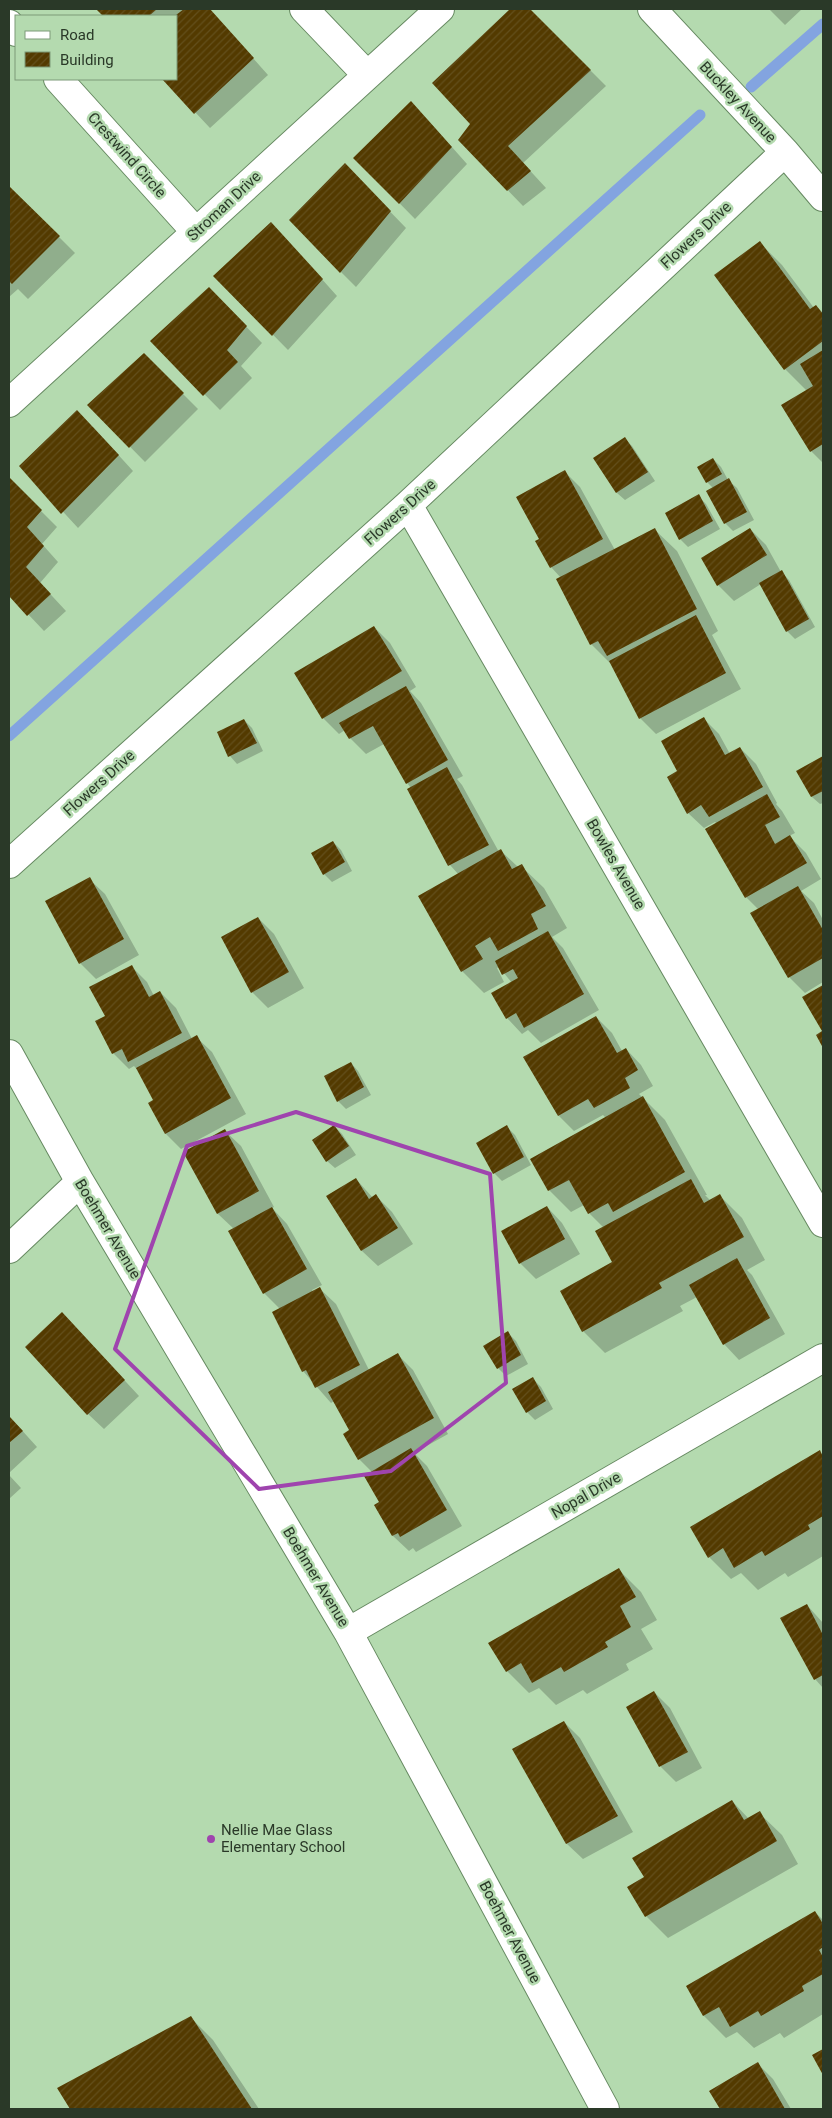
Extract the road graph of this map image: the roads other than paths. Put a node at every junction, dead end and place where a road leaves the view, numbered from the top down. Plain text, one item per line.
1 (304, 9) edge
2 (440, 9) edge
3 (652, 9) edge
4 (367, 75) junction
5 (59, 80) edge
6 (785, 152) junction
7 (823, 197) edge
8 (196, 232) junction
9 (9, 403) edge
10 (408, 505) junction
11 (9, 864) edge
12 (9, 1054) edge
13 (80, 1182) junction
14 (823, 1223) edge
15 (9, 1249) edge
16 (823, 1358) edge
17 (348, 1632) junction
18 (606, 2109) edge

1 - 4 street
2 - 4 street, Stroman Drive
3 - 6 street, Buckley Avenue
4 - 8 street, Stroman Drive
5 - 8 street, Crestwind Circle
6 - 7 street, Buckley Avenue
6 - 10 street, Flowers Drive
8 - 9 street, Stroman Drive
10 - 11 street, Flowers Drive
10 - 14 street, Bowles Avenue
12 - 13 street, Boehmer Avenue
13 - 15 street
13 - 17 street, Boehmer Avenue
16 - 17 street, Nopal Drive
17 - 18 street, Boehmer Avenue

